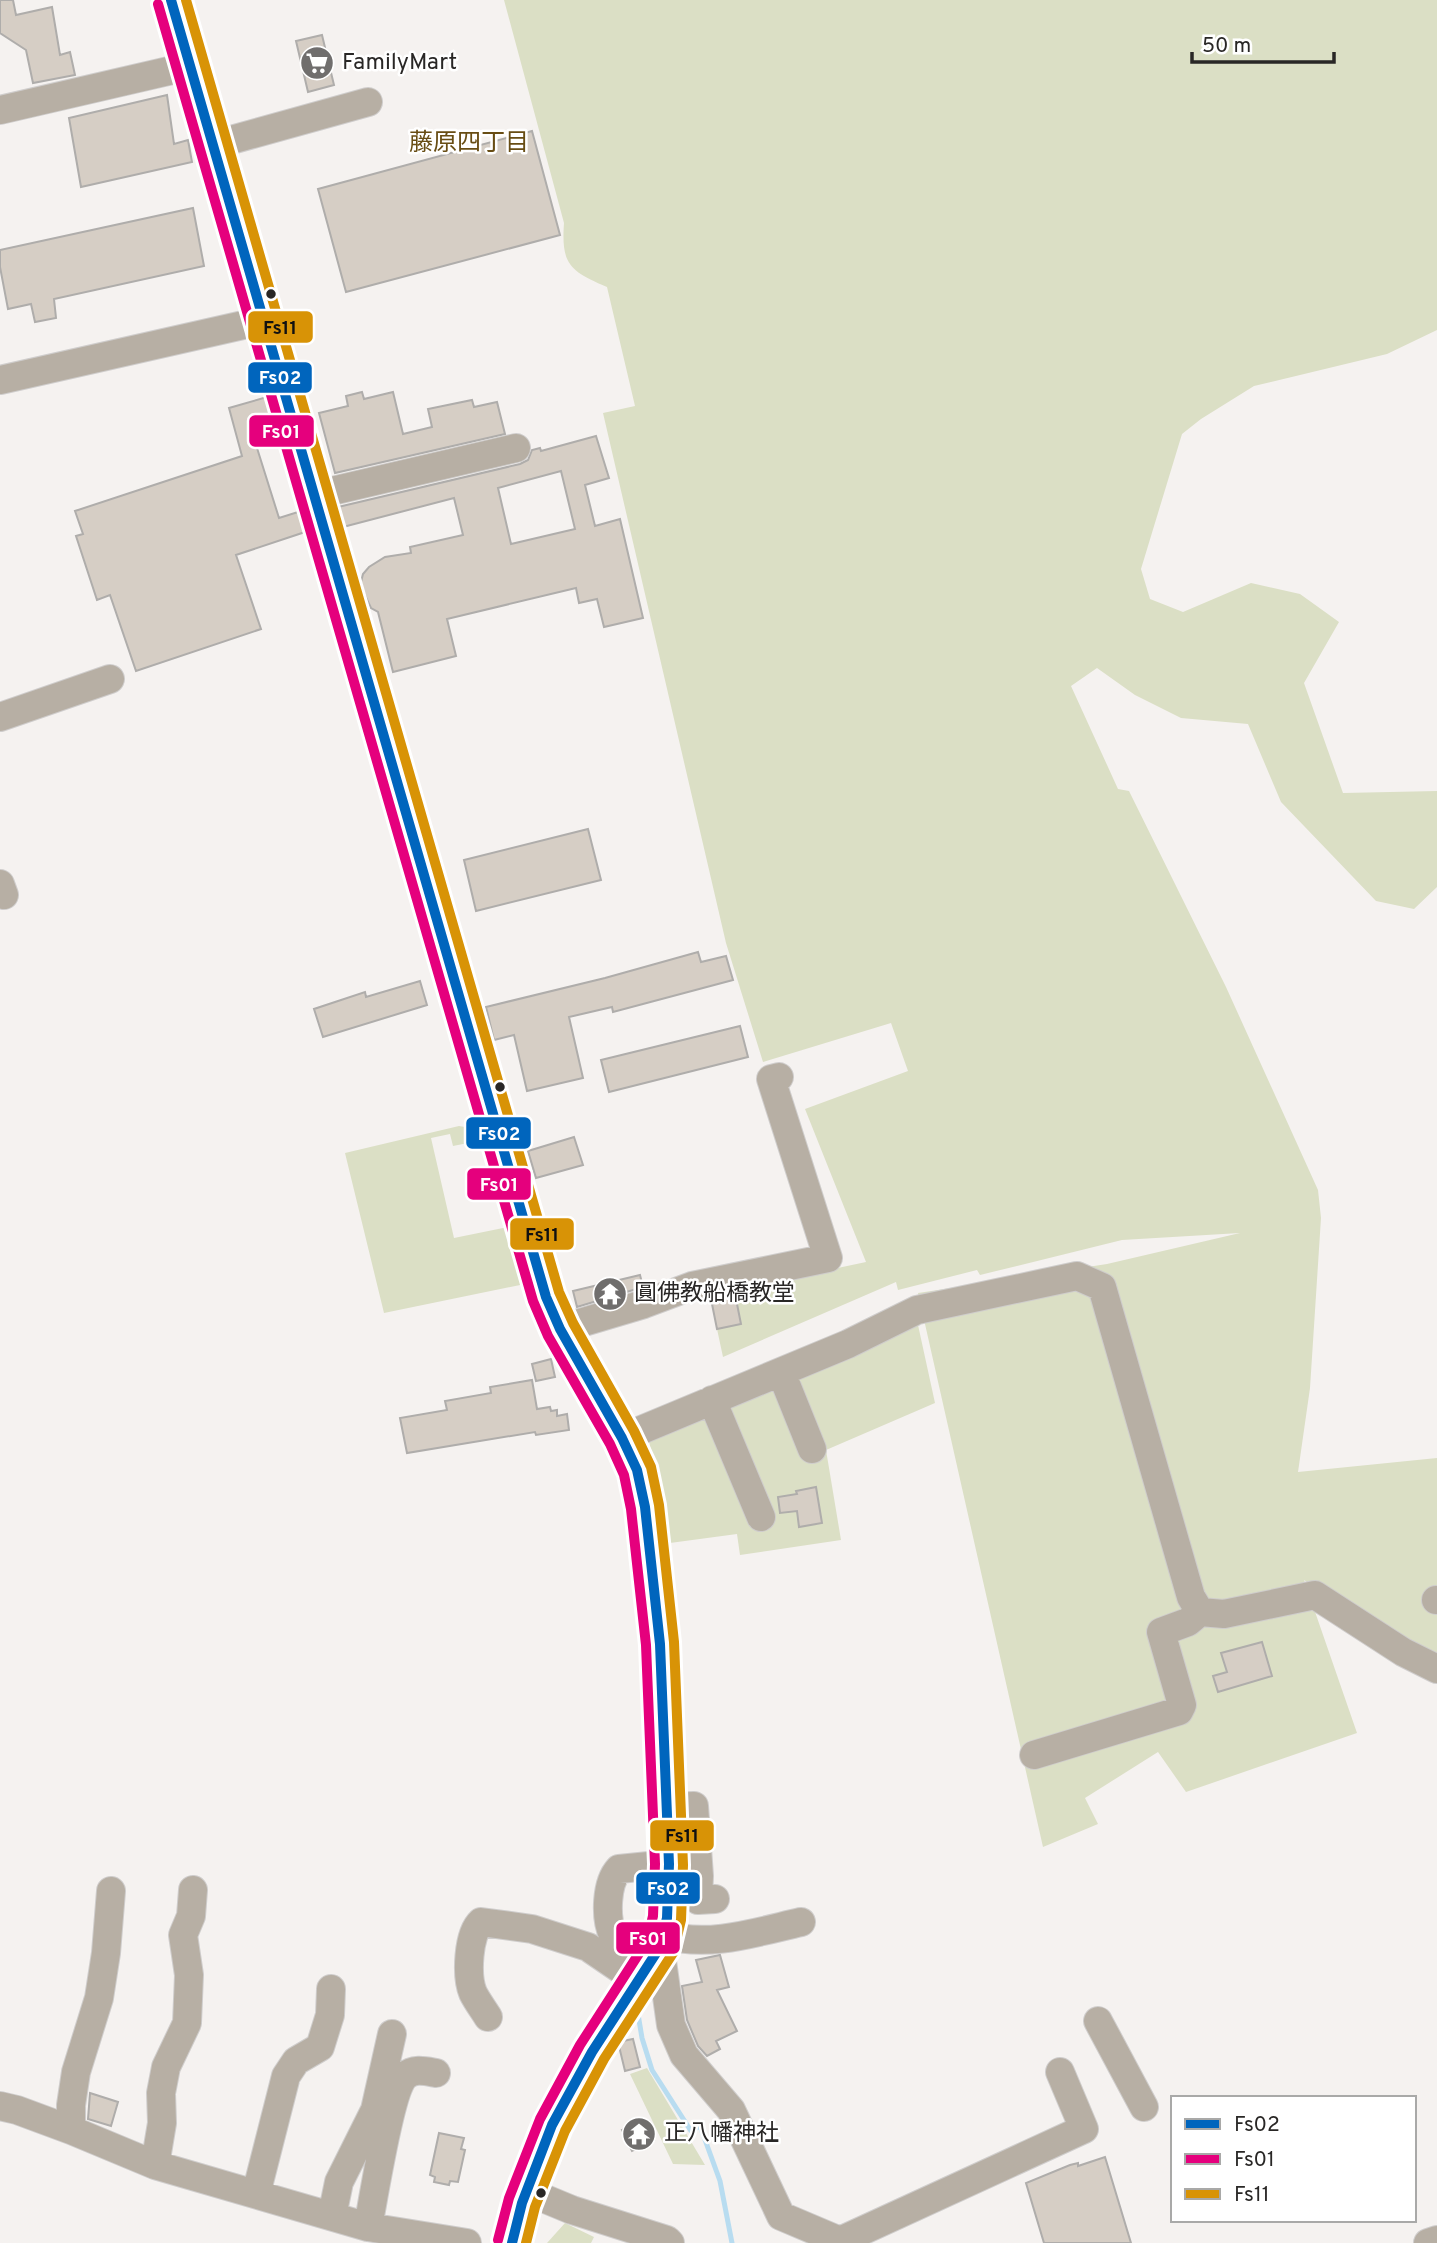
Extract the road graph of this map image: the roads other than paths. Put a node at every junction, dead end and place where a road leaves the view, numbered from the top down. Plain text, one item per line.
1 (171, 0) edge
2 (190, 66) junction
3 (368, 102) dead end
4 (0, 110) edge
5 (213, 145) junction
6 (265, 320) junction
7 (0, 380) edge
8 (516, 448) dead end
9 (315, 495) junction
10 (110, 679) dead end
11 (0, 717) edge
12 (779, 1077) dead end
13 (560, 1329) junction
14 (781, 1372) junction
15 (712, 1400) junction
16 (622, 1438) junction
17 (812, 1448) dead end
18 (761, 1517) dead end
19 (1200, 1612) junction
20 (1437, 1669) edge
21 (1034, 1755) dead end
22 (667, 1807) junction
23 (669, 1864) junction
24 (193, 1890) dead end
25 (111, 1891) dead end
26 (715, 1899) dead end
27 (801, 1922) dead end
28 (653, 1957) junction
29 (331, 1989) dead end
30 (488, 2017) dead end
31 (1098, 2021) dead end
32 (392, 2034) dead end
33 (1060, 2072) dead end
34 (436, 2073) dead end
35 (0, 2106) edge
36 (1144, 2107) dead end
37 (71, 2130) junction
38 (155, 2165) junction
39 (526, 2190) junction
40 (256, 2194) junction
41 (332, 2216) junction
42 (368, 2227) junction
43 (1437, 2240) edge
44 (467, 2243) edge
45 (512, 2243) edge
46 (670, 2243) edge
47 (1428, 2243) edge

1 - 2 street
2 - 4 street
2 - 5 street
3 - 5 street
5 - 6 street
6 - 7 street
6 - 9 street
8 - 9 street
9 - 13 street
10 - 11 street
12 - 13 street
13 - 16 street
14 - 15 street
14 - 17 street
14 - 19 street
15 - 16 street
15 - 18 street
16 - 22 street
19 - 20 street
19 - 21 street
22 - 23 street
22 - 26 street
23 - 28 street
23 - 28 street
24 - 38 street
25 - 37 street
27 - 28 street
28 - 30 street
28 - 33 street
28 - 39 street
29 - 40 street
31 - 36 street
32 - 41 street
34 - 42 street
35 - 37 street
37 - 38 street
38 - 40 street
39 - 45 street
39 - 46 street
40 - 41 street
41 - 42 street
42 - 44 street
43 - 47 street

